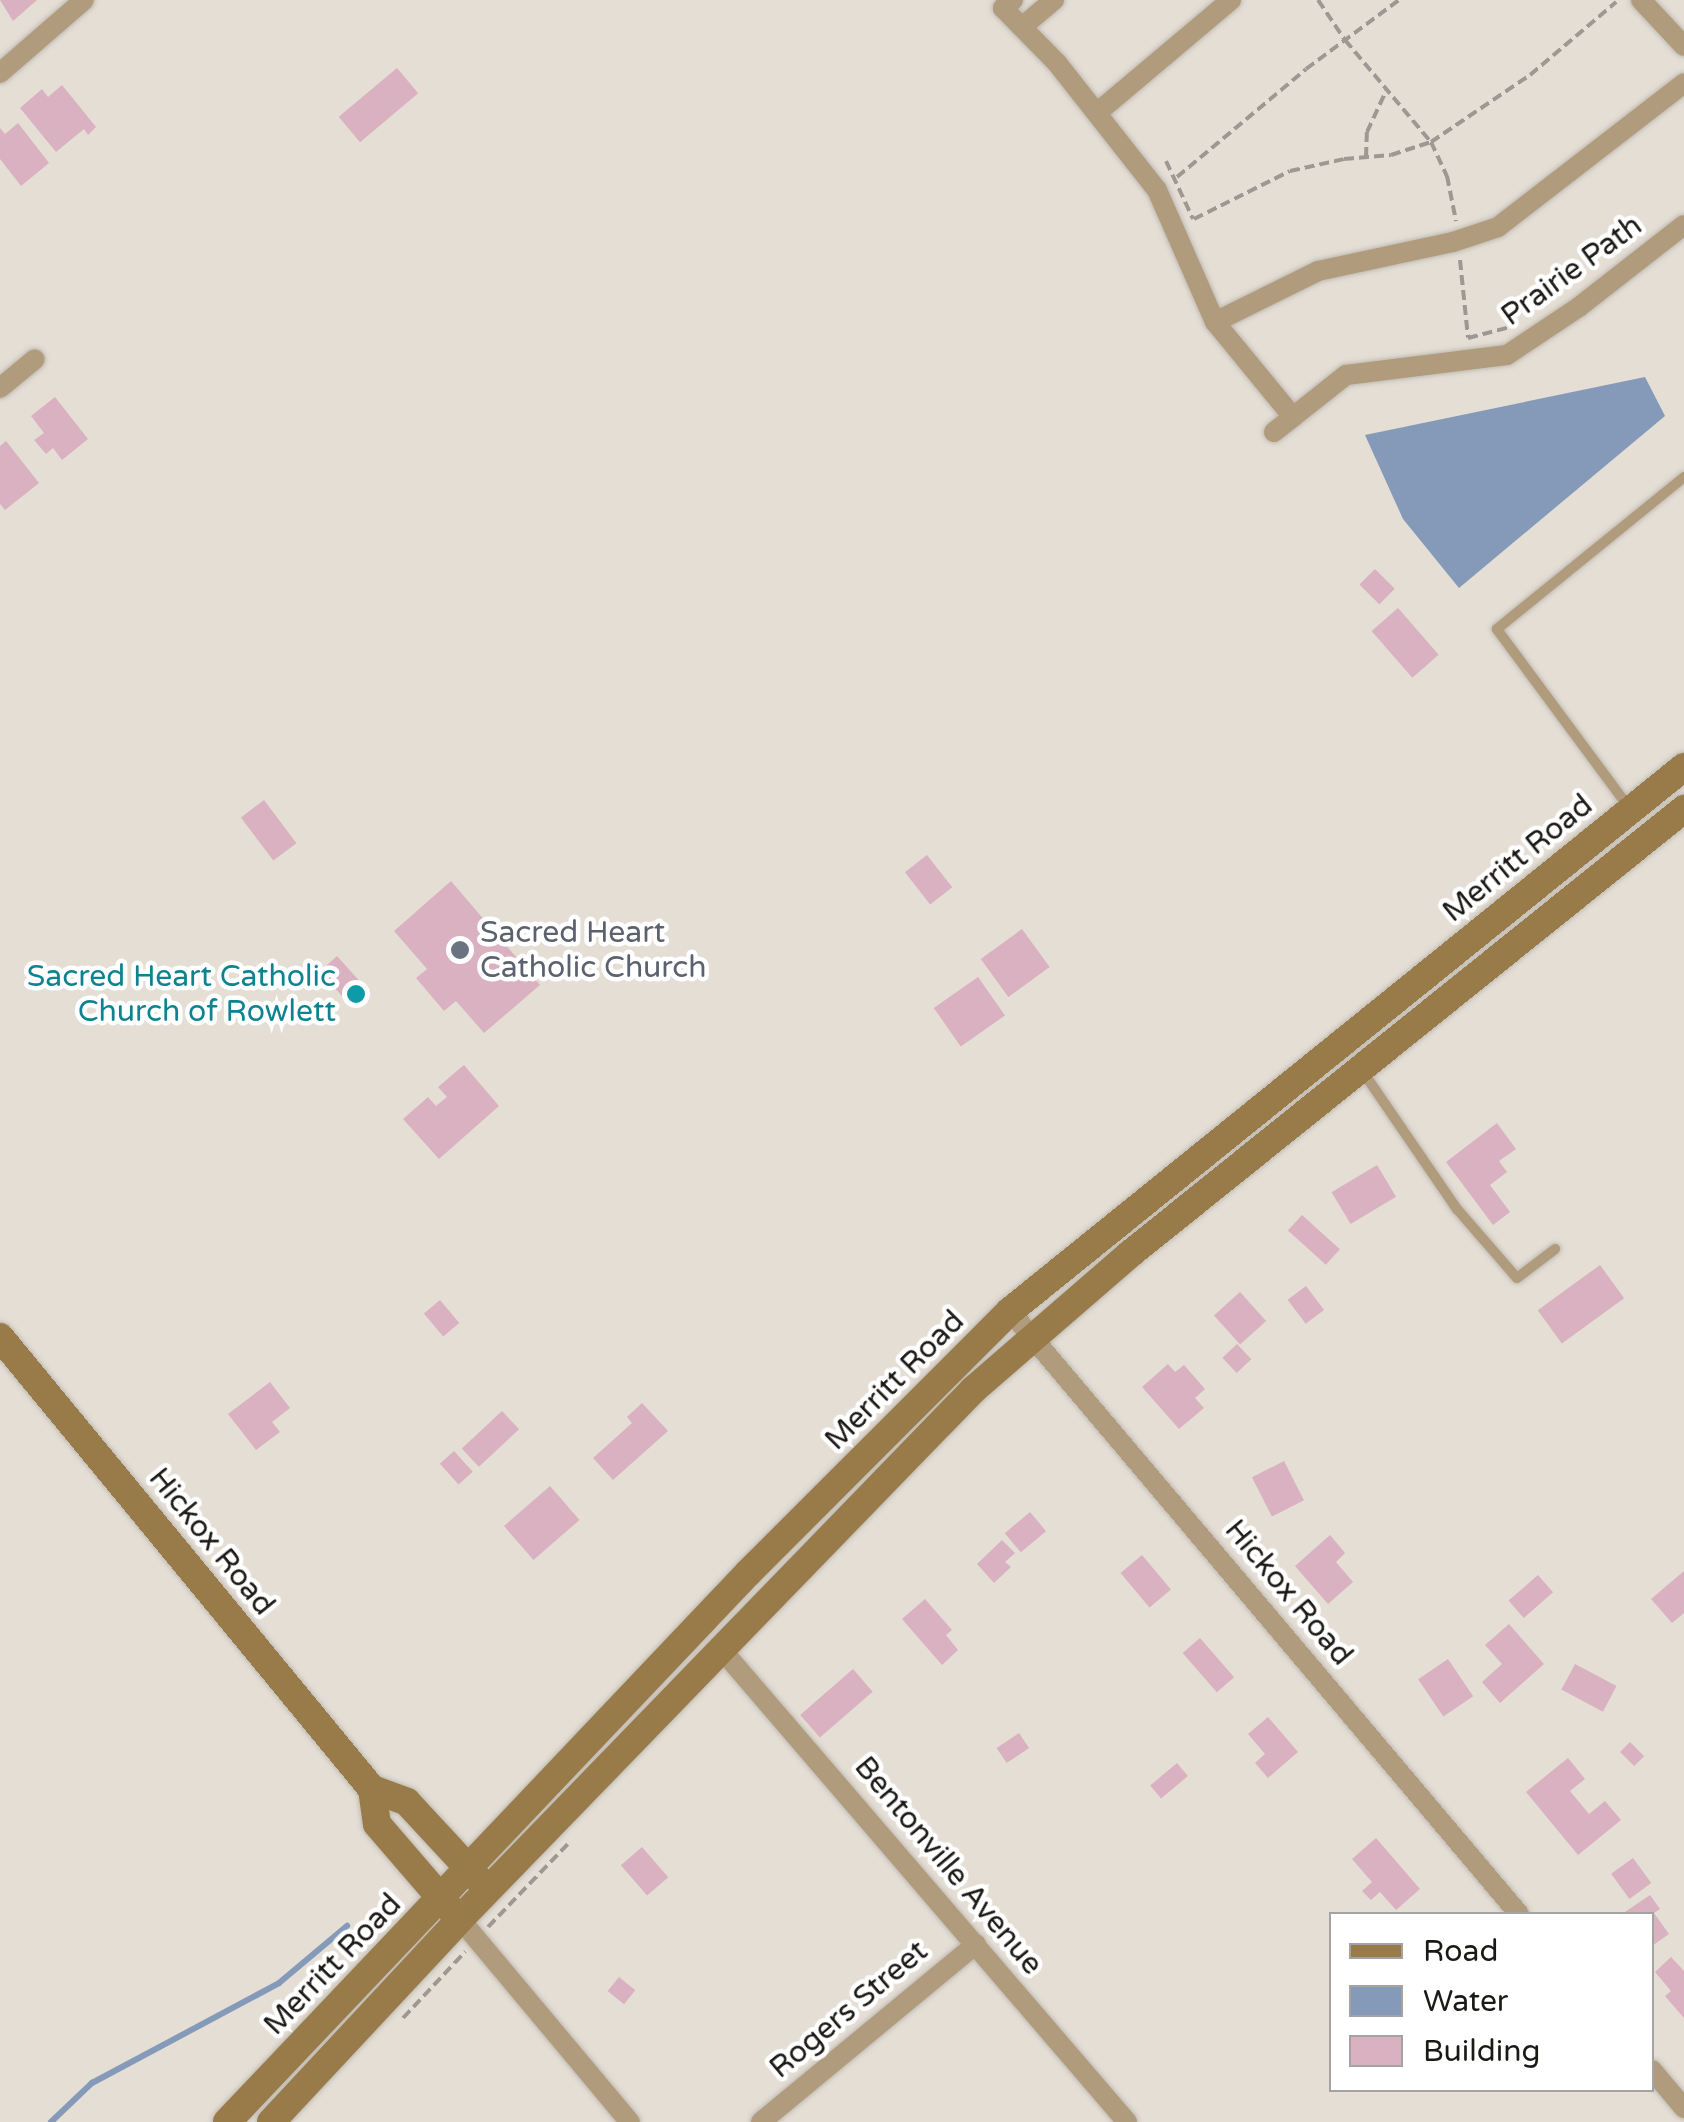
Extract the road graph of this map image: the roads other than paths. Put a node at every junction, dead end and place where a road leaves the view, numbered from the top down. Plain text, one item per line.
1 (1054, 0) edge
2 (1230, 0) edge
3 (79, 2) edge
4 (1008, 4) edge
5 (1633, 5) edge
6 (1022, 27) junction
7 (1684, 46) edge
8 (0, 73) edge
9 (1684, 84) edge
10 (1098, 112) junction
11 (1684, 225) edge
12 (1215, 322) junction
13 (35, 359) dead end
14 (2, 382) edge
15 (1293, 417) junction
16 (1274, 432) dead end
17 (1684, 476) edge
18 (1684, 767) edge
19 (1684, 809) edge
20 (1631, 810) junction
21 (1361, 1068) junction
22 (1555, 1249) dead end
23 (1010, 1311) junction
24 (0, 1337) edge
25 (1030, 1338) junction
26 (722, 1650) junction
27 (372, 1789) junction
28 (480, 1881) junction
29 (1517, 1912) edge
30 (459, 1919) junction
31 (976, 1944) junction
32 (1654, 2072) edge
33 (1684, 2108) edge
34 (769, 2119) edge
35 (227, 2122) edge
36 (270, 2122) edge
37 (630, 2122) edge
38 (1127, 2122) edge

1 - 6 street
2 - 10 street
3 - 8 street
4 - 6 street
5 - 7 street
6 - 10 street
9 - 12 street
10 - 12 street
11 - 15 street, Prairie Path
12 - 15 street
13 - 14 street
15 - 16 street, Prairie Path
17 - 20 lane
18 - 20 street, Merritt Road
19 - 21 street, Merritt Road
20 - 23 street, Merritt Road
21 - 22 lane
21 - 25 street, Merritt Road
23 - 25 street, Hickox Road
23 - 28 street, Merritt Road
24 - 27 street, Hickox Road
25 - 26 street, Merritt Road
25 - 29 street, Hickox Road
26 - 28 street, Merritt Road
26 - 31 street, Bentonville Avenue
27 - 28 street, Hickox Road
27 - 30 street, Hickox Road
28 - 30 street, Merritt Road
30 - 35 street, Merritt Road
30 - 36 street, Merritt Road
30 - 37 street
31 - 34 street, Rogers Street
31 - 38 street, Bentonville Avenue
32 - 33 street

